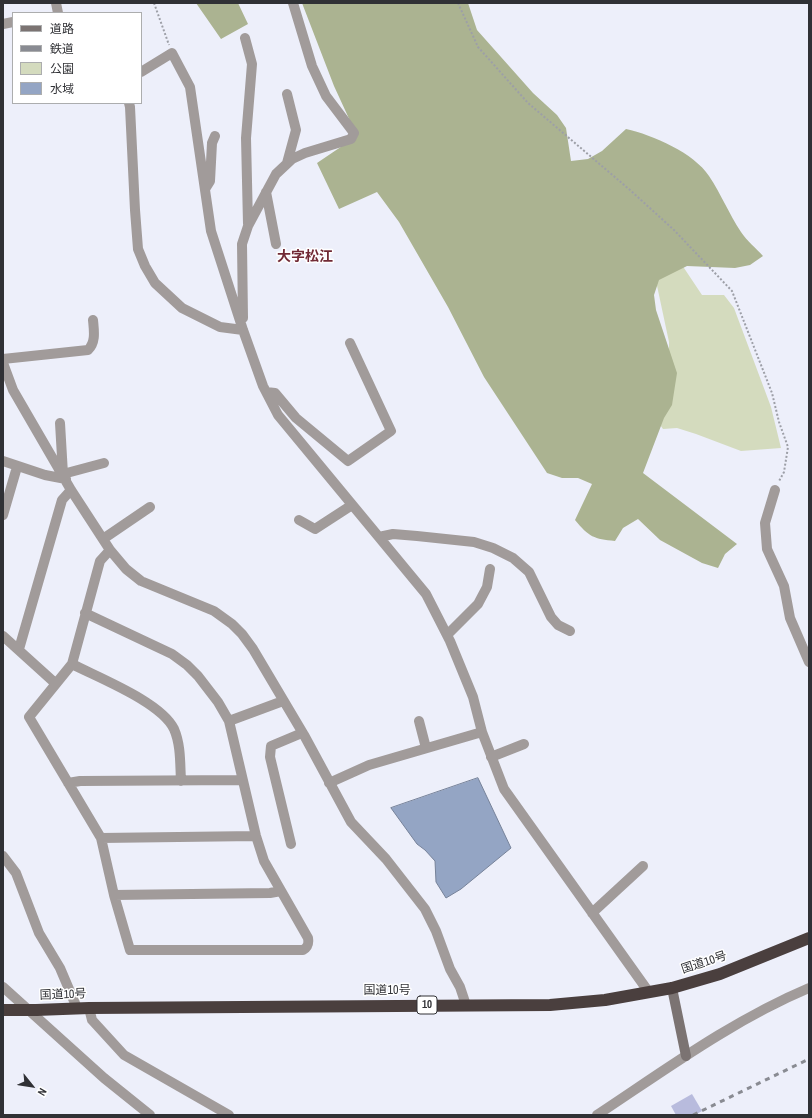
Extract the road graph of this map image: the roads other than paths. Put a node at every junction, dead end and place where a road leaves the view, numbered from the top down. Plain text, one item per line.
1 (293, 3) edge
2 (245, 38) dead end
3 (142, 71) edge
4 (286, 94) dead end
5 (129, 104) edge
6 (215, 136) dead end
7 (287, 163) junction
8 (205, 189) junction
9 (266, 192) junction
10 (248, 226) junction
11 (276, 244) dead end
12 (93, 320) dead end
13 (243, 330) junction
14 (350, 343) dead end
15 (3, 359) edge
16 (3, 363) edge
17 (266, 392) junction
18 (60, 423) dead end
19 (3, 462) edge
20 (104, 463) dead end
21 (17, 466) junction
22 (64, 477) junction
23 (71, 490) junction
24 (775, 490) road end
25 (352, 505) junction
26 (150, 507) dead end
27 (3, 515) edge
28 (299, 520) dead end
29 (379, 537) junction
30 (103, 539) junction
31 (110, 550) junction
32 (490, 569) dead end
33 (86, 613) junction
34 (570, 631) dead end
35 (447, 634) junction
36 (3, 636) edge
37 (18, 649) junction
38 (809, 662) edge
39 (72, 664) junction
40 (56, 683) junction
41 (283, 701) junction
42 (229, 721) junction
43 (419, 721) dead end
44 (482, 732) junction
45 (302, 733) junction
46 (524, 744) dead end
47 (426, 748) junction
48 (491, 757) junction
49 (242, 780) junction
50 (181, 781) junction
51 (68, 783) junction
52 (329, 783) junction
53 (256, 836) junction
54 (101, 838) junction
55 (291, 844) dead end
56 (3, 856) edge
57 (643, 866) dead end
58 (280, 890) junction
59 (114, 895) junction
60 (592, 913) junction
61 (809, 938) edge
62 (3, 987) edge
63 (672, 988) junction
64 (809, 988) edge
65 (648, 992) junction
66 (466, 1005) junction
67 (77, 1008) junction
68 (89, 1008) junction
69 (7, 1010) edge
70 (686, 1056) junction
71 (150, 1115) edge
72 (229, 1115) edge
73 (597, 1115) edge

1 - 7 street
2 - 10 street
3 - 8 street
4 - 7 street
5 - 13 street
6 - 8 street
7 - 9 street
8 - 13 street
9 - 10 street
9 - 11 street
10 - 13 street
12 - 15 street
13 - 17 street
14 - 17 street
16 - 22 street
17 - 25 street
18 - 22 street
19 - 21 street
20 - 22 street
21 - 22 street
21 - 27 street
22 - 23 street
23 - 30 street
23 - 37 street
24 - 38 street
25 - 28 street
25 - 29 street
26 - 30 street
29 - 34 street
29 - 35 street
30 - 31 street
31 - 33 street
31 - 41 street
32 - 35 street
33 - 39 street
33 - 42 street
35 - 44 street
36 - 37 street
37 - 40 street
39 - 40 street
39 - 50 street
40 - 51 street
41 - 42 street
41 - 45 street
42 - 49 street
43 - 47 street
44 - 47 street
44 - 48 street
45 - 52 street
45 - 55 street
46 - 48 street
47 - 52 street
48 - 60 street
49 - 50 street
49 - 53 street
50 - 51 street
51 - 54 street
52 - 66 street
53 - 54 street
53 - 58 street
54 - 59 street
56 - 67 street
57 - 60 street
58 - 59 street
58 - 59 street
60 - 65 street
61 - 63 highway, 国道10号 / 10
62 - 71 street
63 - 65 highway, 国道10号 / 10
63 - 70 main road
64 - 70 street
65 - 66 highway, 国道10号 / 10
66 - 68 highway, 国道10号 / 10
67 - 68 highway, 国道10号 / 10
67 - 69 highway, 国道10号 / 10, bridge
68 - 72 street
70 - 73 street

